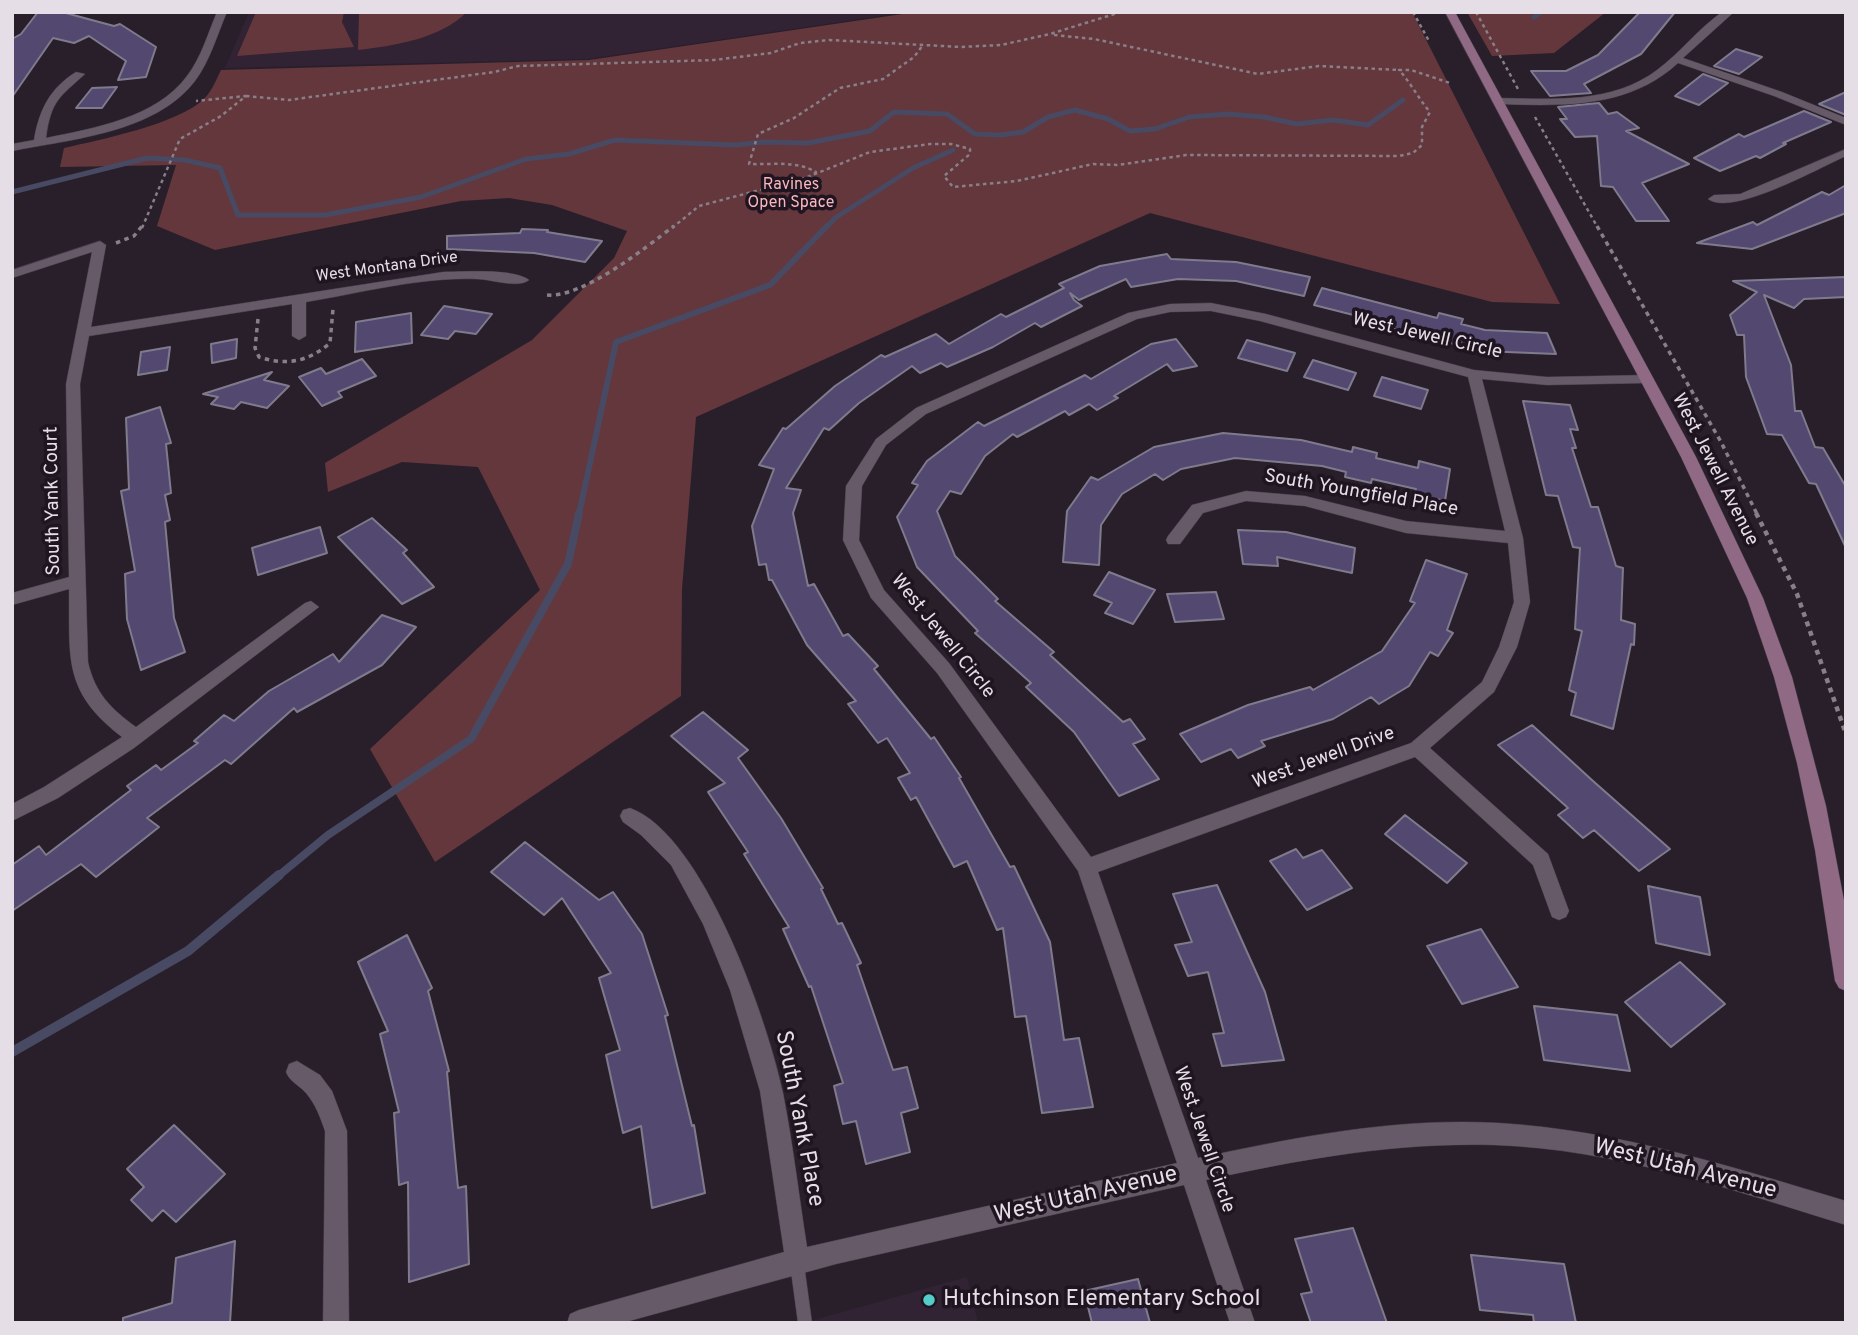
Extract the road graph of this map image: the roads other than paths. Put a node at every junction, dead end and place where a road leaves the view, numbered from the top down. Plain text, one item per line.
1 (222, 12) edge
2 (1450, 12) edge
3 (1729, 12) edge
4 (1676, 59) junction
5 (80, 74) dead end
6 (1499, 102) junction
7 (1846, 122) edge
8 (40, 141) junction
9 (12, 148) edge
10 (1846, 152) edge
11 (1714, 199) dead end
12 (12, 274) edge
13 (522, 280) dead end
14 (299, 298) junction
15 (81, 333) junction
16 (299, 336) dead end
17 (1474, 374) junction
18 (1647, 379) junction
19 (1515, 538) junction
20 (1174, 540) dead end
21 (77, 581) junction
22 (12, 599) edge
23 (311, 607) dead end
24 (134, 736) junction
25 (1418, 748) junction
26 (12, 813) edge
27 (629, 816) dead end
28 (1087, 867) junction
29 (1559, 911) dead end
30 (1846, 981) edge
31 (297, 1072) dead end
32 (1192, 1172) junction
33 (1846, 1213) edge
34 (797, 1261) junction
35 (336, 1323) edge
36 (579, 1323) edge
37 (805, 1323) edge
38 (1243, 1323) edge

1 - 8 street
2 - 6 main road, West Jewell Avenue
3 - 4 street
4 - 6 street
4 - 7 street
5 - 8 street
6 - 18 main road, West Jewell Avenue
8 - 9 street
10 - 11 street
12 - 15 street, South Yank Court
13 - 14 street, West Montana Drive
14 - 15 street, West Montana Drive
14 - 16 street, West Montana Drive
15 - 21 street, South Yank Court
17 - 18 street, West Jewell Circle
17 - 19 street, West Jewell Drive
17 - 28 street, West Jewell Circle
18 - 30 main road, West Jewell Avenue
19 - 20 street, South Youngfield Place
19 - 25 street, West Jewell Drive
21 - 22 street
21 - 24 street, South Yank Court
23 - 24 street
24 - 26 street
25 - 28 street, West Jewell Drive
25 - 29 street
27 - 34 street, South Yank Place
28 - 32 street, West Jewell Circle
31 - 35 street
32 - 33 street, West Utah Avenue
32 - 34 street, West Utah Avenue
32 - 38 street, West Jewell Circle
34 - 36 street, West Utah Avenue
34 - 37 lane

